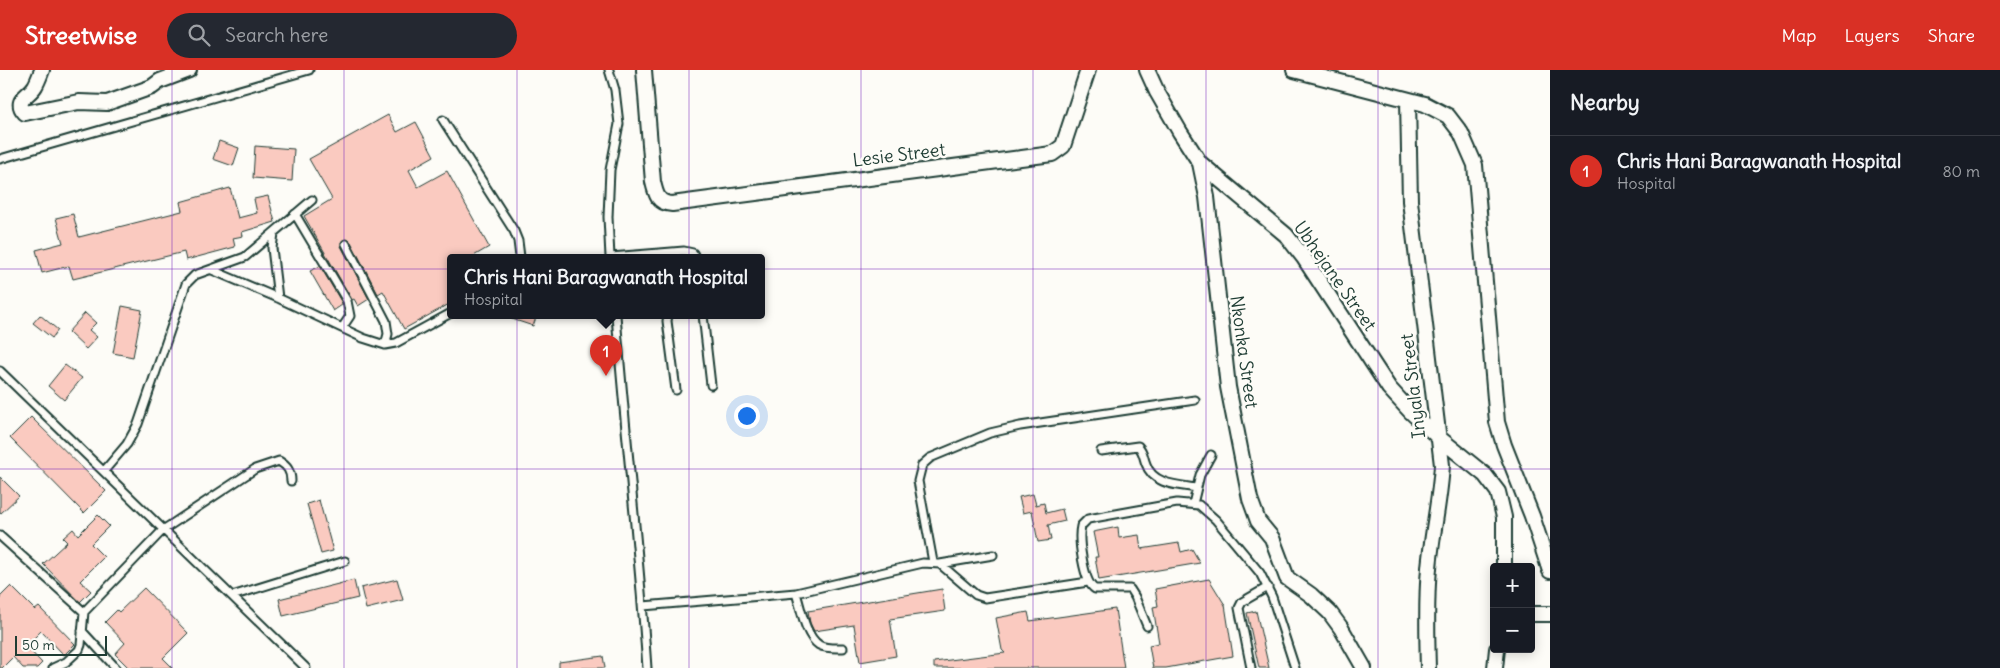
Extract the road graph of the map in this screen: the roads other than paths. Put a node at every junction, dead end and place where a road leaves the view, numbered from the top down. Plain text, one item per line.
1 (42, 70) edge
2 (189, 70) edge
3 (309, 70) edge
4 (609, 70) edge
5 (644, 70) edge
6 (1088, 70) edge
7 (1147, 70) edge
8 (1294, 70) edge
9 (158, 76) edge
10 (1408, 100) junction
11 (443, 120) dead end
12 (0, 160) edge
13 (1200, 163) junction
14 (312, 200) dead end
15 (295, 214) junction
16 (274, 233) junction
17 (346, 244) dead end
18 (520, 254) edge
19 (610, 254) edge
20 (672, 254) edge
21 (694, 254) edge
22 (212, 270) junction
23 (278, 298) junction
24 (447, 315) edge
25 (616, 319) edge
26 (667, 319) edge
27 (703, 319) edge
28 (342, 328) junction
29 (384, 345) junction
30 (0, 371) edge
31 (711, 385) dead end
32 (676, 390) dead end
33 (1195, 400) dead end
34 (1438, 436) junction
35 (1102, 451) dead end
36 (1211, 455) dead end
37 (104, 471) junction
38 (291, 481) dead end
39 (1197, 488) junction
40 (1192, 504) junction
41 (163, 530) junction
42 (0, 536) edge
43 (993, 554) dead end
44 (345, 562) dead end
45 (937, 563) junction
46 (1504, 563) edge
47 (1550, 571) edge
48 (1088, 582) junction
49 (1268, 587) junction
50 (796, 593) junction
51 (232, 596) junction
52 (643, 606) junction
53 (84, 612) junction
54 (1535, 614) edge
55 (1550, 614) edge
56 (1147, 626) dead end
57 (82, 631) junction
58 (844, 648) dead end
59 (1497, 653) edge
60 (53, 668) edge
61 (116, 668) edge
62 (306, 668) edge
63 (646, 668) edge
64 (1251, 668) edge
65 (1295, 668) edge
66 (1364, 668) edge
67 (1428, 668) edge
68 (1495, 668) edge

1 - 9 street
2 - 9 street
3 - 12 lane
4 - 19 lane
5 - 6 street, Lesie Street
7 - 13 street, Ubhejane Street
8 - 10 street
10 - 34 street, Inyala Street
10 - 47 street
11 - 18 lane
13 - 34 street, Ubhejane Street
13 - 66 street, Nkonka Street
14 - 15 lane
15 - 16 lane
15 - 28 lane
16 - 22 lane
16 - 23 lane
17 - 29 lane
20 - 21 lane
22 - 23 lane
22 - 37 lane
23 - 28 lane
24 - 29 lane
25 - 52 lane
26 - 32 lane
27 - 31 lane
28 - 29 lane
30 - 37 lane
33 - 45 lane
34 - 46 street, Ubhejane Street
34 - 67 street, Inyala Street
35 - 39 lane
36 - 39 lane
37 - 41 lane
38 - 41 lane
39 - 40 lane
40 - 48 lane
40 - 49 lane
41 - 51 lane
41 - 53 lane
42 - 53 lane
43 - 45 lane
44 - 51 lane
45 - 48 lane
45 - 50 lane
48 - 56 lane
49 - 64 lane
49 - 65 lane
50 - 52 lane
50 - 58 lane
51 - 62 lane
52 - 63 lane
53 - 57 lane
54 - 55 street
57 - 60 lane
57 - 61 lane
59 - 68 street

